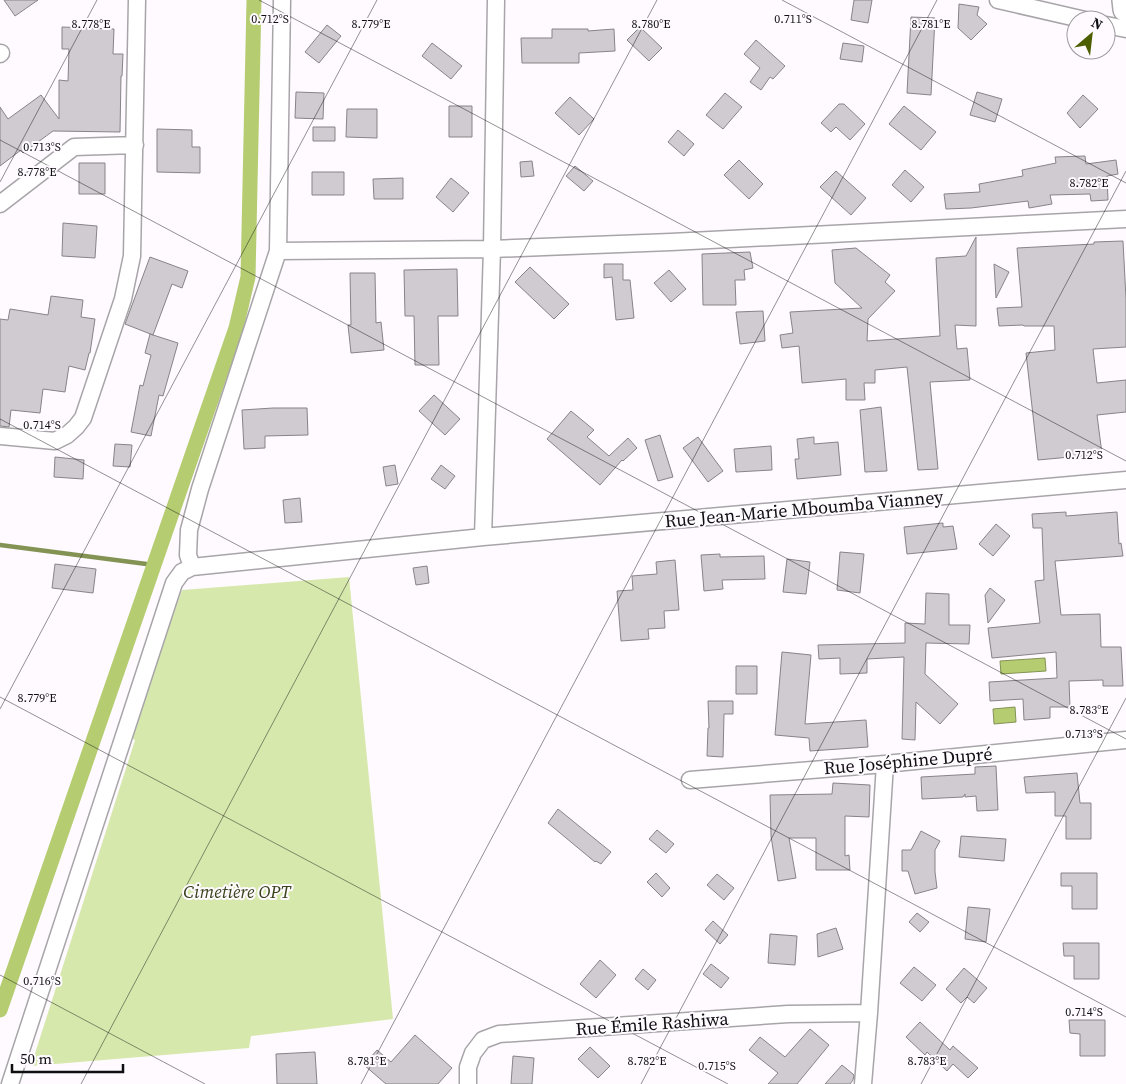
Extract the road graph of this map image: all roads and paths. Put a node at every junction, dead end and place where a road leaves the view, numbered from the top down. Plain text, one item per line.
1 (137, 0) edge
2 (282, 0) edge
3 (496, 0) edge
4 (998, 0) edge
5 (1125, 0) edge
6 (1126, 9) edge
7 (1066, 16) edge
8 (135, 145) junction
9 (0, 204) edge
10 (1126, 219) edge
11 (492, 249) junction
12 (278, 251) junction
13 (0, 436) edge
14 (1126, 480) edge
15 (483, 537) junction
16 (192, 567) junction
17 (1126, 740) edge
18 (885, 764) junction
19 (690, 780) dead end
20 (869, 1013) junction
21 (10, 1084) edge
22 (468, 1084) edge
23 (863, 1084) edge

1 - 8 street
2 - 12 street
3 - 11 street
4 - 7 street
5 - 6 main road
8 - 9 street
8 - 13 street
10 - 11 street
11 - 12 street
11 - 15 street
12 - 16 street
14 - 15 street, Rue Jean-Marie Mboumba Vianney
15 - 16 street, Rue Jean-Marie Mboumba Vianney
16 - 21 street
17 - 18 street, Rue Joséphine Dupré
18 - 19 street, Rue Joséphine Dupré
18 - 20 street
20 - 22 street, Rue Émile Rashiwa
20 - 23 street

